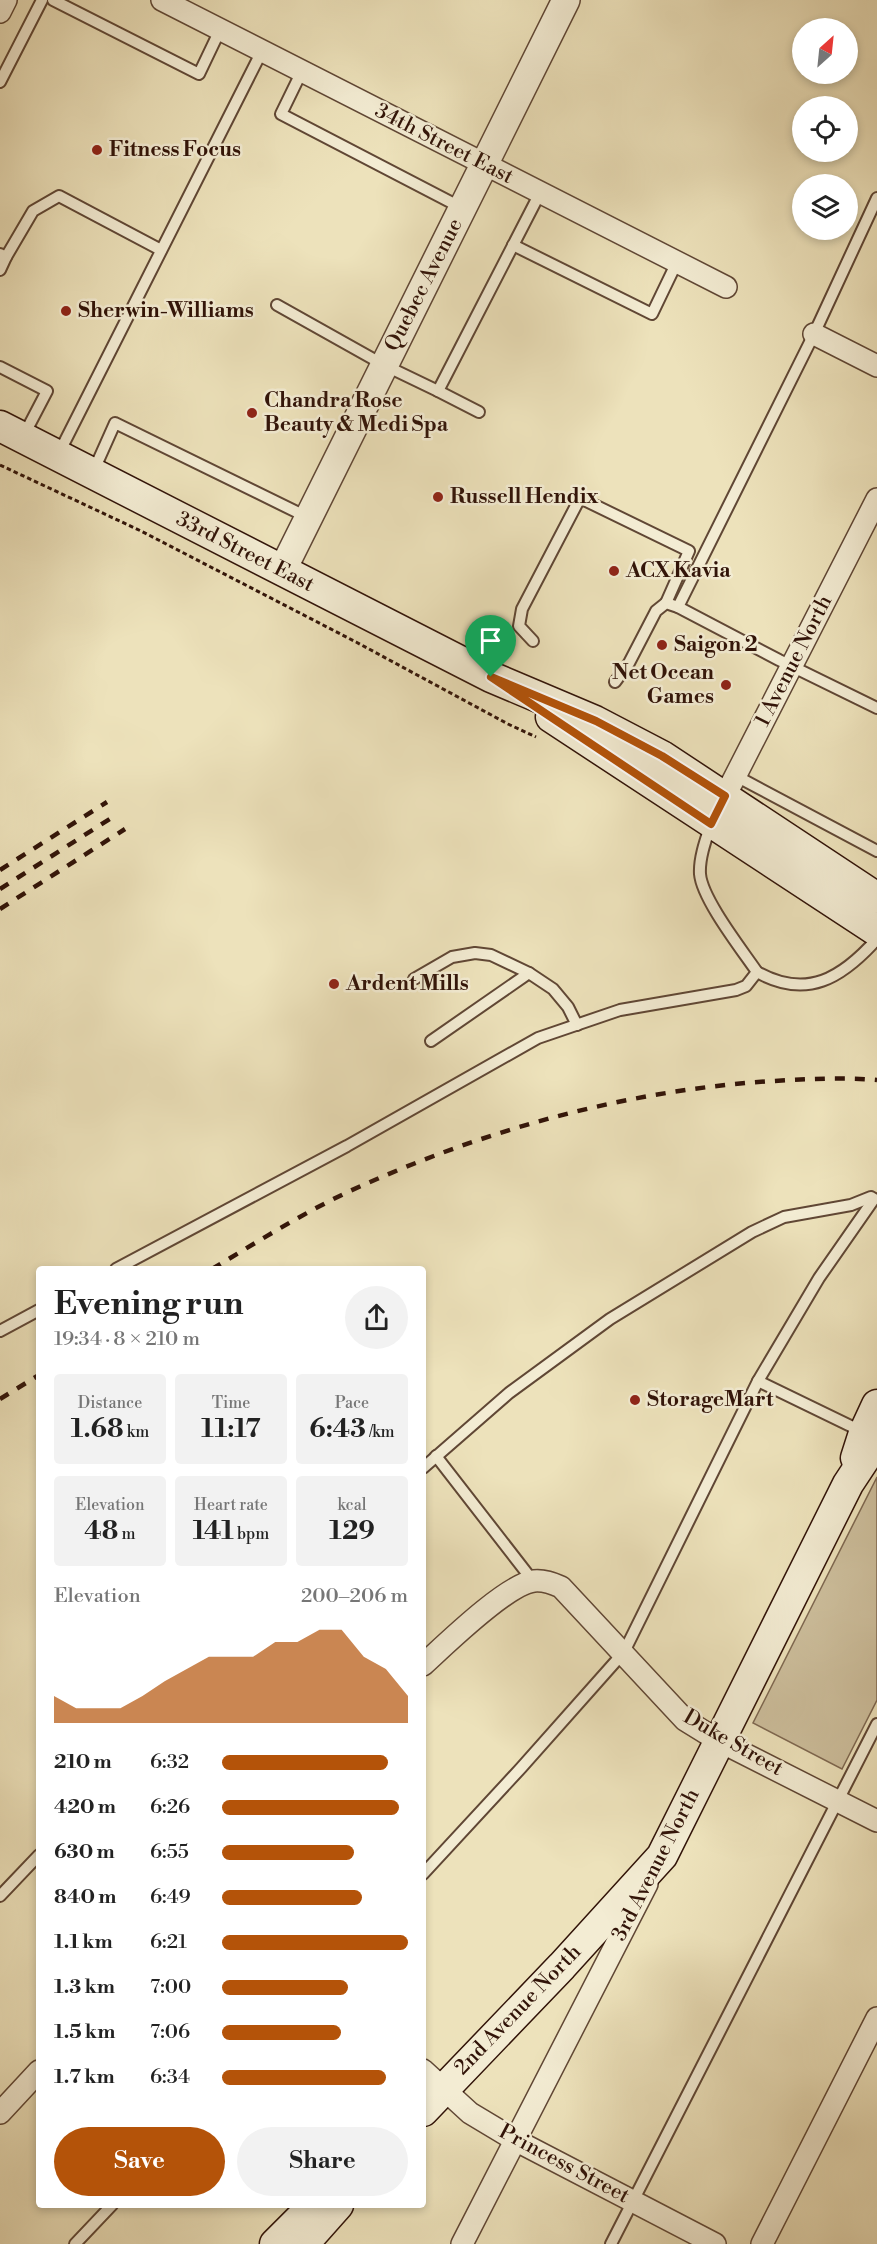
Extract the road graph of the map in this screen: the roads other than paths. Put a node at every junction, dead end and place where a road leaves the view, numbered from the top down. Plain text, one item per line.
1 (6, 0) edge
2 (42, 0) edge
3 (53, 0) edge
4 (162, 0) edge
5 (566, 0) edge
6 (0, 12) edge
7 (220, 30) junction
8 (262, 51) junction
9 (302, 71) junction
10 (0, 82) edge
11 (484, 165) junction
12 (540, 193) junction
13 (877, 198) edge
14 (463, 209) junction
15 (513, 245) junction
16 (161, 250) junction
17 (3, 256) edge
18 (677, 262) junction
19 (0, 270) edge
20 (726, 287) dead end
21 (277, 305) dead end
22 (814, 334) junction
23 (384, 365) junction
24 (877, 366) edge
25 (0, 367) edge
26 (438, 391) junction
27 (479, 412) dead end
28 (11, 432) edge
29 (57, 456) junction
30 (92, 473) junction
31 (877, 499) edge
32 (308, 518) junction
33 (282, 571) junction
34 (666, 603) junction
35 (678, 607) junction
36 (533, 641) dead end
37 (792, 666) junction
38 (491, 677) junction
39 (615, 682) dead end
40 (877, 708) edge
41 (730, 786) junction
42 (711, 824) junction
43 (877, 851) edge
44 (877, 898) edge
45 (877, 930) edge
46 (877, 939) edge
47 (757, 972) junction
48 (529, 973) junction
49 (414, 979) dead end
50 (577, 1025) junction
51 (431, 1041) dead end
52 (122, 1266) edge
53 (36, 1312) edge
54 (0, 1331) edge
55 (758, 1380) junction
56 (877, 1405) edge
57 (871, 1437) edge
58 (436, 1456) junction
59 (426, 1465) edge
60 (533, 1581) junction
61 (624, 1652) junction
62 (426, 1662) edge
63 (877, 1724) edge
64 (719, 1740) junction
65 (839, 1801) junction
66 (877, 1821) edge
67 (662, 1856) junction
68 (36, 1858) edge
69 (426, 1871) edge
70 (0, 1896) edge
71 (877, 2018) edge
72 (36, 2074) edge
73 (433, 2080) edge
74 (426, 2102) edge
75 (0, 2113) edge
76 (515, 2140) junction
77 (633, 2201) junction
78 (109, 2208) edge
79 (311, 2208) edge
80 (335, 2208) edge
81 (75, 2244) edge
82 (275, 2244) edge
83 (303, 2244) edge
84 (462, 2244) edge
85 (611, 2244) edge
86 (715, 2244) edge
87 (762, 2244) edge

1 - 6 street
2 - 10 lane
3 - 7 lane
4 - 7 street, 34th Street East
5 - 11 street, Quebec Avenue
7 - 8 street, 34th Street East
8 - 9 street, 34th Street East
8 - 16 lane
9 - 11 street, 34th Street East
9 - 14 lane
11 - 12 street, 34th Street East
11 - 14 street, Quebec Avenue
12 - 15 lane
12 - 18 street, 34th Street East
13 - 22 lane
14 - 23 street, Quebec Avenue
15 - 18 lane
15 - 26 lane
16 - 17 lane
16 - 29 lane
17 - 19 lane
18 - 20 street, 34th Street East
21 - 23 lane
22 - 24 street
22 - 35 lane
23 - 26 lane
23 - 32 street, Quebec Avenue
25 - 28 lane
26 - 27 lane
28 - 29 main road, 33rd Street East
29 - 30 main road, 33rd Street East
30 - 32 lane
30 - 33 main road, 33rd Street East
31 - 37 street, 1 Avenue North
32 - 33 street, Quebec Avenue
33 - 38 main road, 33rd Street East
34 - 35 lane
34 - 36 lane
34 - 39 lane
35 - 37 lane
37 - 40 lane
37 - 41 street, 1 Avenue North
38 - 41 main road, 33rd Street East
38 - 42 main road, 33rd Street East
41 - 42 street, 1 Avenue North
41 - 43 lane, 33rd Street East
41 - 44 main road, 33rd Street East
42 - 45 main road, 33rd Street East
42 - 47 lane
46 - 47 lane
47 - 50 lane
48 - 49 lane
48 - 50 lane
48 - 51 lane
50 - 52 lane
53 - 54 lane
55 - 57 lane
55 - 58 lane
55 - 61 lane
56 - 57 main road, 3rd Avenue North
57 - 64 main road, 3rd Avenue North
58 - 59 lane
58 - 60 lane
60 - 61 street, Duke Street
60 - 62 street
61 - 64 street, Duke Street
61 - 69 lane
63 - 65 lane
64 - 65 street, Duke Street
64 - 67 main road, 3rd Avenue North
65 - 66 street, Duke Street
65 - 77 lane
67 - 73 main road, 2nd Avenue North
67 - 76 street, 3rd Avenue North
68 - 70 lane
71 - 87 street
72 - 75 street
73 - 74 main road, 2nd Avenue North
73 - 76 street, Princess Street
76 - 77 street, Princess Street
76 - 84 street, 3rd Avenue North
77 - 85 lane
77 - 86 street, Princess Street
78 - 81 lane
79 - 82 main road
80 - 83 main road

